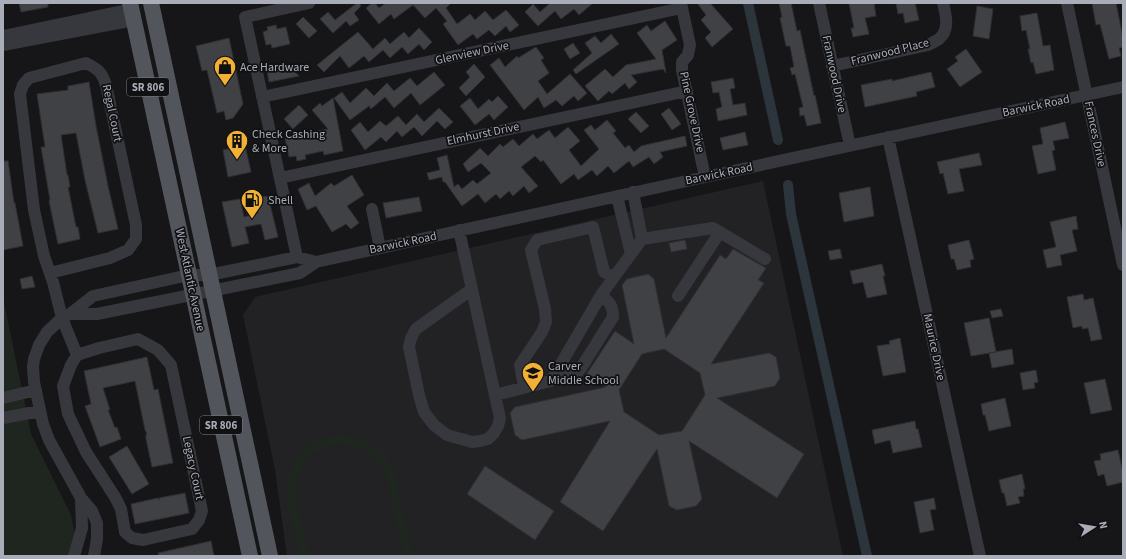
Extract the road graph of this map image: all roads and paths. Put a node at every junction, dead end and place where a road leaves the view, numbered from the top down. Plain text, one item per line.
1 (151, 3) edge
2 (309, 3) edge
3 (819, 3) edge
4 (943, 3) edge
5 (1066, 3) edge
6 (681, 5) edge
7 (132, 11) edge
8 (3, 36) edge
9 (3, 45) edge
10 (832, 66) junction
11 (1123, 87) edge
12 (686, 91) junction
13 (1086, 95) junction
14 (262, 97) junction
15 (888, 138) junction
16 (850, 146) junction
17 (705, 177) junction
18 (280, 178) junction
19 (632, 192) junction
20 (617, 196) junction
21 (372, 209) dead end
22 (459, 230) junction
23 (720, 232) junction
24 (642, 239) junction
25 (380, 248) junction
26 (631, 254) junction
27 (297, 257) junction
28 (765, 259) dead end
29 (316, 262) junction
30 (1123, 265) edge
31 (50, 273) junction
32 (210, 274) junction
33 (189, 275) junction
34 (614, 277) junction
35 (472, 289) junction
36 (213, 290) junction
37 (193, 294) junction
38 (601, 295) junction
39 (678, 296) dead end
40 (66, 316) junction
41 (77, 355) junction
42 (550, 381) junction
43 (524, 387) junction
44 (36, 390) junction
45 (495, 395) junction
46 (3, 398) edge
47 (40, 411) junction
48 (3, 418) edge
49 (81, 498) junction
50 (74, 556) edge
51 (94, 556) edge
52 (250, 556) edge
53 (270, 556) edge
54 (980, 556) edge

1 - 32 main road, West Atlantic Avenue / SR 806
2 - 14 street
3 - 10 street, Franwood Drive
4 - 10 street, Franwood Place
5 - 13 street, Frances Drive
6 - 12 street, Pine Grove Drive
6 - 14 street, Glenview Drive
7 - 8 street
7 - 9 street
7 - 33 main road, West Atlantic Avenue / SR 806
10 - 16 street, Franwood Drive
11 - 13 street, Barwick Road
12 - 17 street, Pine Grove Drive
12 - 18 street, Elmhurst Drive
13 - 15 street, Barwick Road
13 - 30 street, Frances Drive
14 - 18 street
15 - 16 street, Barwick Road
15 - 54 street, Maurice Drive
16 - 17 street, Barwick Road
17 - 19 street, Barwick Road
18 - 27 street
19 - 20 street, Barwick Road
19 - 24 street
20 - 22 street, Barwick Road
20 - 26 street
21 - 25 street
22 - 25 street, Barwick Road
22 - 35 street
23 - 24 street
23 - 28 street
23 - 39 street
24 - 26 street
25 - 29 street, Barwick Road
26 - 34 street
27 - 29 street, Barwick Road
27 - 32 street, Barwick Road
29 - 36 street, Barwick Road
31 - 31 street, Regal Court
31 - 40 street, Regal Court
32 - 33 street, Barwick Road
32 - 36 main road, West Atlantic Avenue / SR 806
33 - 37 main road, West Atlantic Avenue / SR 806
33 - 40 street, Barwick Road
34 - 38 street
34 - 43 street
35 - 45 street
35 - 45 street
36 - 37 street, Barwick Road
36 - 53 main road, West Atlantic Avenue / SR 806
37 - 40 street, Barwick Road
37 - 52 main road, West Atlantic Avenue / SR 806
38 - 42 street
38 - 42 street
40 - 41 street
40 - 44 street, Barwick Road
41 - 41 street, Legacy Court
42 - 43 street
43 - 45 street
44 - 46 street
44 - 47 street, Barwick Road
47 - 48 street
47 - 49 street, Barwick Road
49 - 50 street
49 - 51 street, Barwick Road

